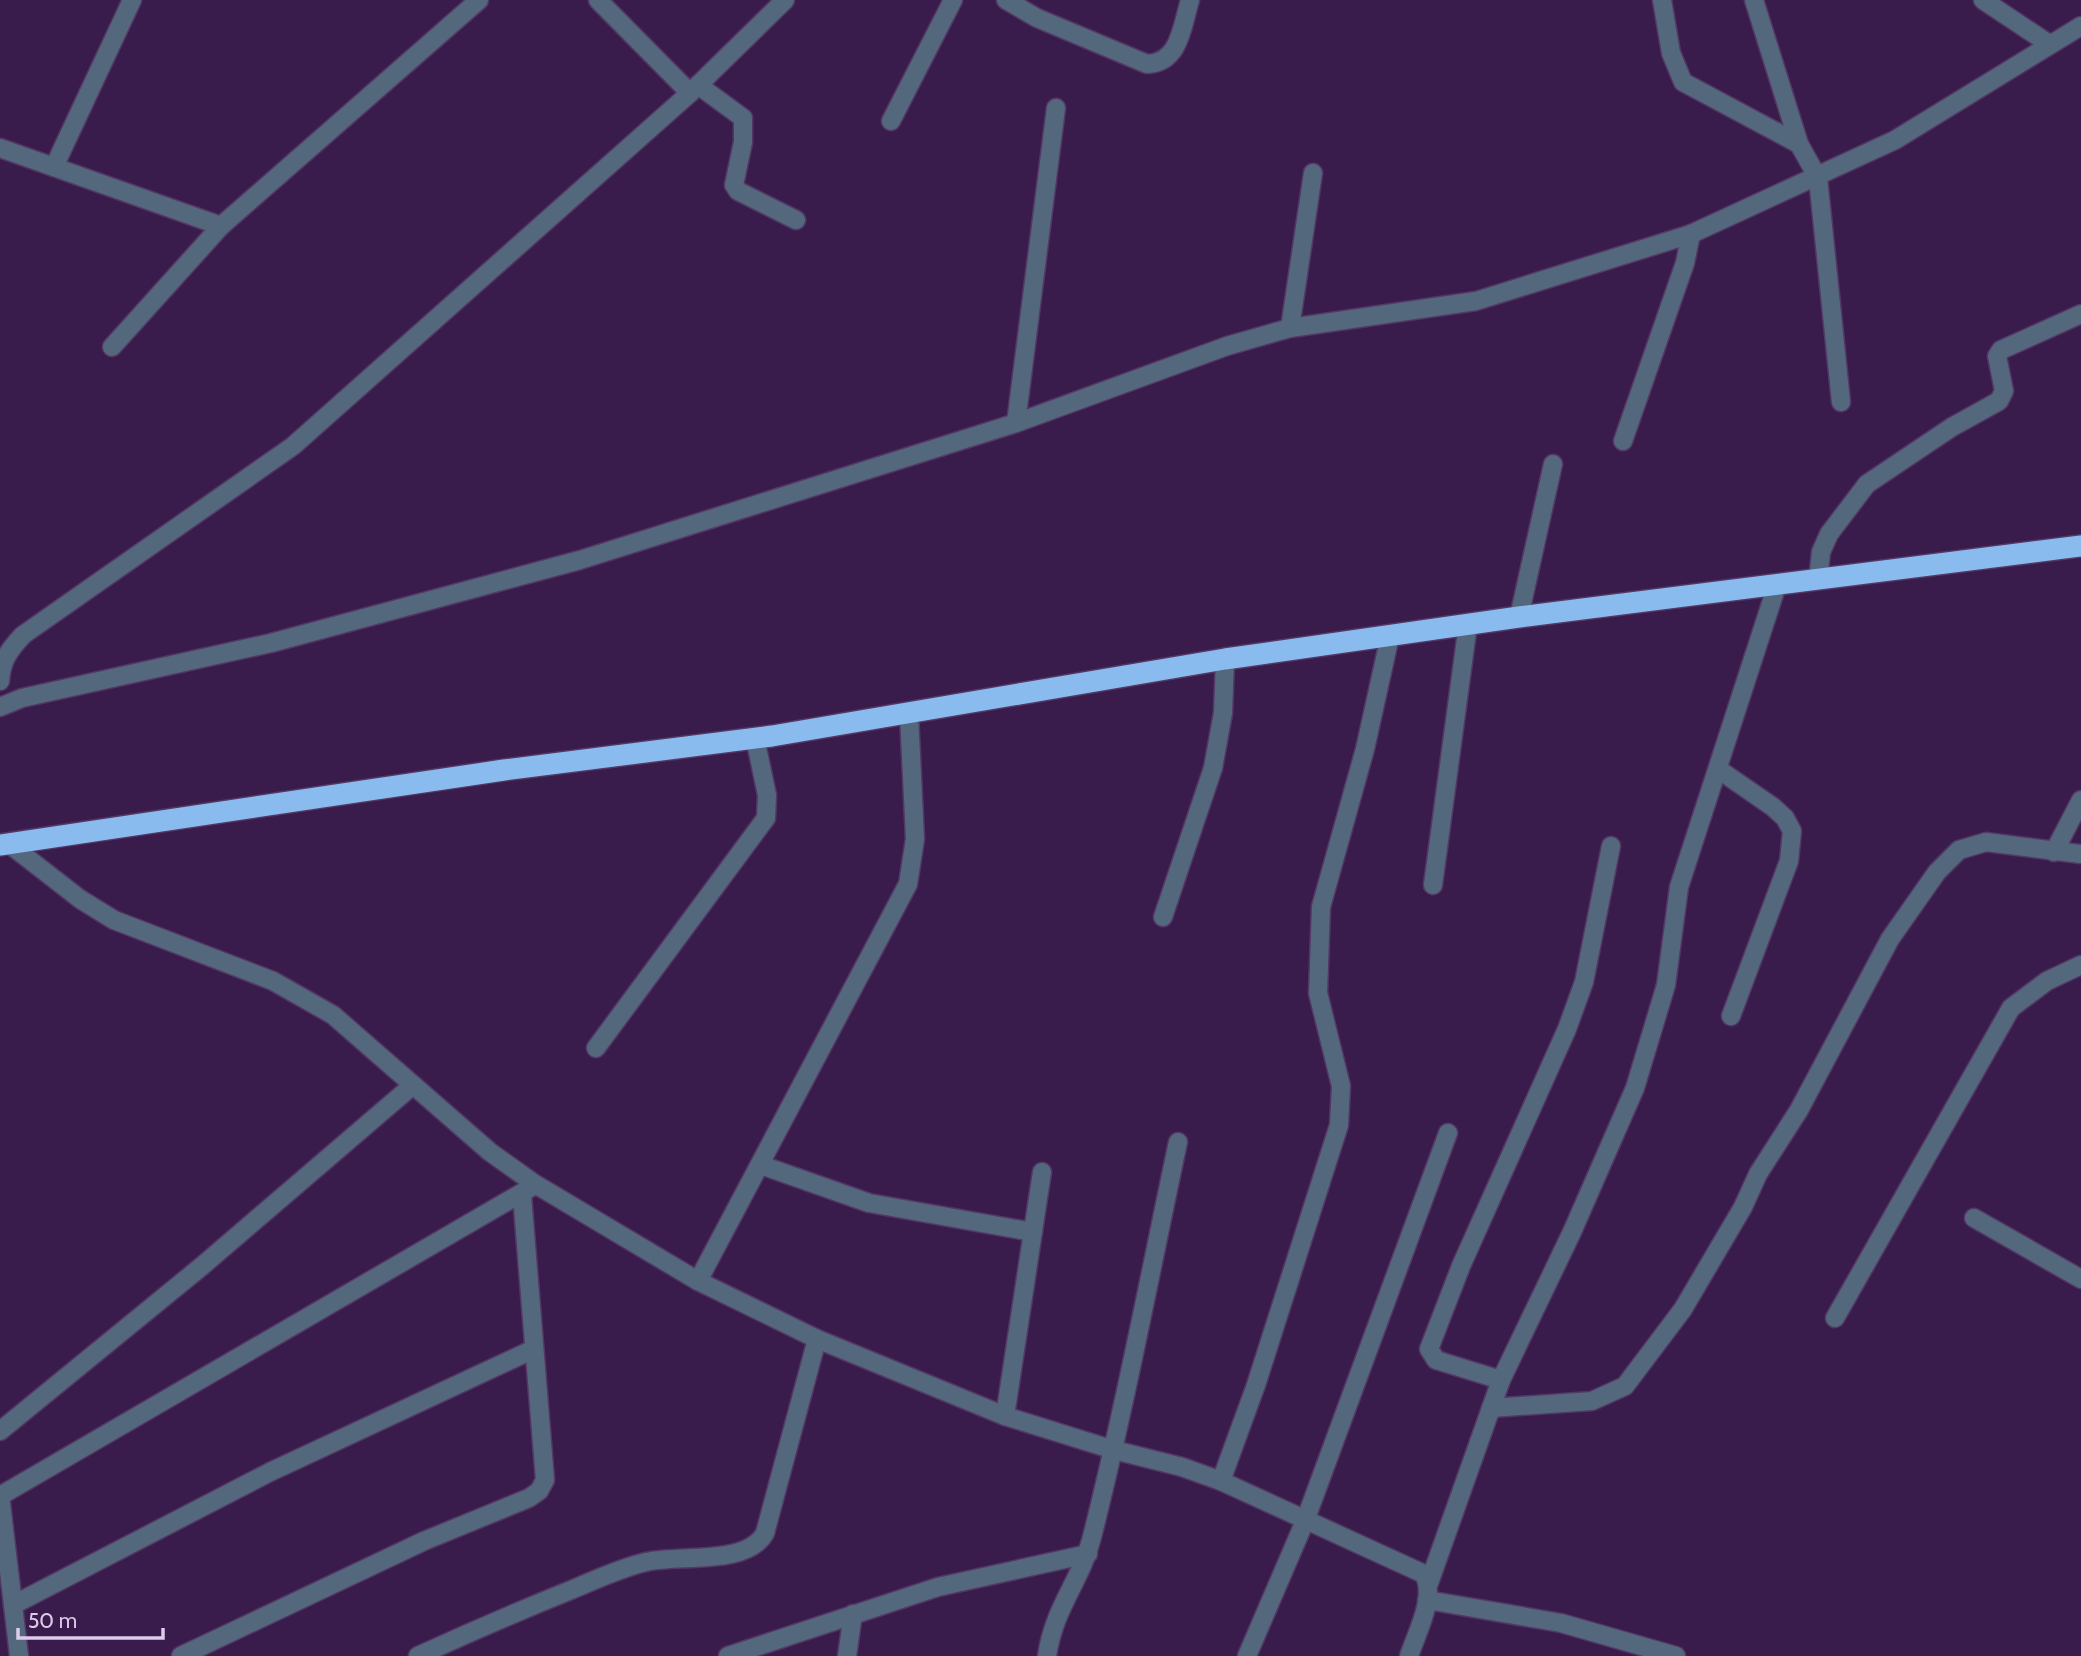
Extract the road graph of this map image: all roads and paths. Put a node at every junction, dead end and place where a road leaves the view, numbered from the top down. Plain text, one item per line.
1 (132, 0) edge
2 (479, 0) edge
3 (598, 0) edge
4 (785, 0) edge
5 (953, 0) edge
6 (1006, 0) edge
7 (1190, 0) edge
8 (1662, 0) edge
9 (1755, 0) edge
10 (1983, 0) edge
11 (2081, 26) edge
12 (2049, 44) junction
13 (694, 89) junction
14 (1056, 108) dead end
15 (891, 121) dead end
16 (1799, 145) junction
17 (0, 148) edge
18 (54, 167) junction
19 (1313, 173) dead end
20 (1818, 178) junction
21 (796, 220) dead end
22 (221, 226) junction
23 (1691, 234) junction
24 (2081, 314) edge
25 (1290, 328) junction
26 (112, 347) dead end
27 (1841, 402) dead end
28 (1016, 423) junction
29 (1623, 441) dead end
30 (1553, 464) dead end
31 (2081, 547) edge
32 (1818, 580) junction
33 (1777, 585) junction
34 (1520, 617) junction
35 (1468, 624) junction
36 (1390, 636) junction
37 (1225, 659) junction
38 (0, 681) edge
39 (0, 707) edge
40 (909, 714) junction
41 (755, 738) junction
42 (1718, 769) junction
43 (2081, 800) edge
44 (4, 844) edge
45 (1611, 846) dead end
46 (2054, 852) junction
47 (2081, 854) edge
48 (1433, 885) dead end
49 (1163, 917) dead end
50 (2081, 965) edge
51 (1731, 1017) dead end
52 (596, 1048) dead end
53 (413, 1085) junction
54 (1448, 1133) dead end
55 (1178, 1142) dead end
56 (761, 1165) junction
57 (1042, 1172) dead end
58 (528, 1190) junction
59 (1974, 1218) dead end
60 (1033, 1232) junction
61 (2081, 1279) edge
62 (698, 1281) junction
63 (1835, 1318) dead end
64 (817, 1339) junction
65 (534, 1349) junction
66 (1501, 1380) junction
67 (1490, 1408) junction
68 (1005, 1416) junction
69 (0, 1431) edge
70 (1114, 1450) junction
71 (1220, 1481) junction
72 (0, 1495) edge
73 (1306, 1521) junction
74 (1088, 1554) junction
75 (1428, 1592) junction
76 (13, 1605) junction
77 (853, 1614) junction
78 (1669, 1655) edge
79 (19, 1656) edge
80 (181, 1656) edge
81 (418, 1656) edge
82 (728, 1656) edge
83 (847, 1656) edge
84 (1047, 1656) edge
85 (1247, 1656) edge
86 (1409, 1656) edge

1 - 18 street
2 - 22 street
3 - 13 street
4 - 13 street
5 - 15 street
6 - 7 street
8 - 16 street
9 - 16 street
10 - 12 street
11 - 12 street
12 - 20 street
13 - 21 street
13 - 38 street
14 - 28 street
16 - 20 street
17 - 18 street
18 - 22 street
19 - 25 street
20 - 23 street
20 - 27 street
22 - 26 street
23 - 25 street
23 - 29 street
24 - 32 street
25 - 28 street
28 - 39 street
30 - 34 street
31 - 32 highway
32 - 33 highway
33 - 34 highway
33 - 42 street
34 - 35 highway
35 - 36 highway
35 - 48 street
36 - 37 highway
36 - 71 street
37 - 40 highway
37 - 49 street
40 - 41 highway
40 - 56 street
41 - 44 highway
41 - 52 street
42 - 51 street
42 - 66 street
43 - 46 street
44 - 53 street
45 - 66 street
46 - 47 street
46 - 67 street
50 - 63 street
53 - 58 street
53 - 69 street
54 - 73 street
55 - 70 street
56 - 60 street
56 - 62 street
57 - 60 street
58 - 62 street
58 - 65 street
58 - 72 street
59 - 61 street
60 - 68 street
62 - 64 street
64 - 68 street
64 - 81 street
65 - 76 street
65 - 80 street
66 - 67 street
67 - 75 street
68 - 70 street
70 - 71 street
70 - 74 street
71 - 73 street
72 - 76 street
73 - 75 street
73 - 85 street
74 - 77 street
74 - 84 street
75 - 78 street
75 - 86 street
76 - 79 street
77 - 82 street
77 - 83 street

